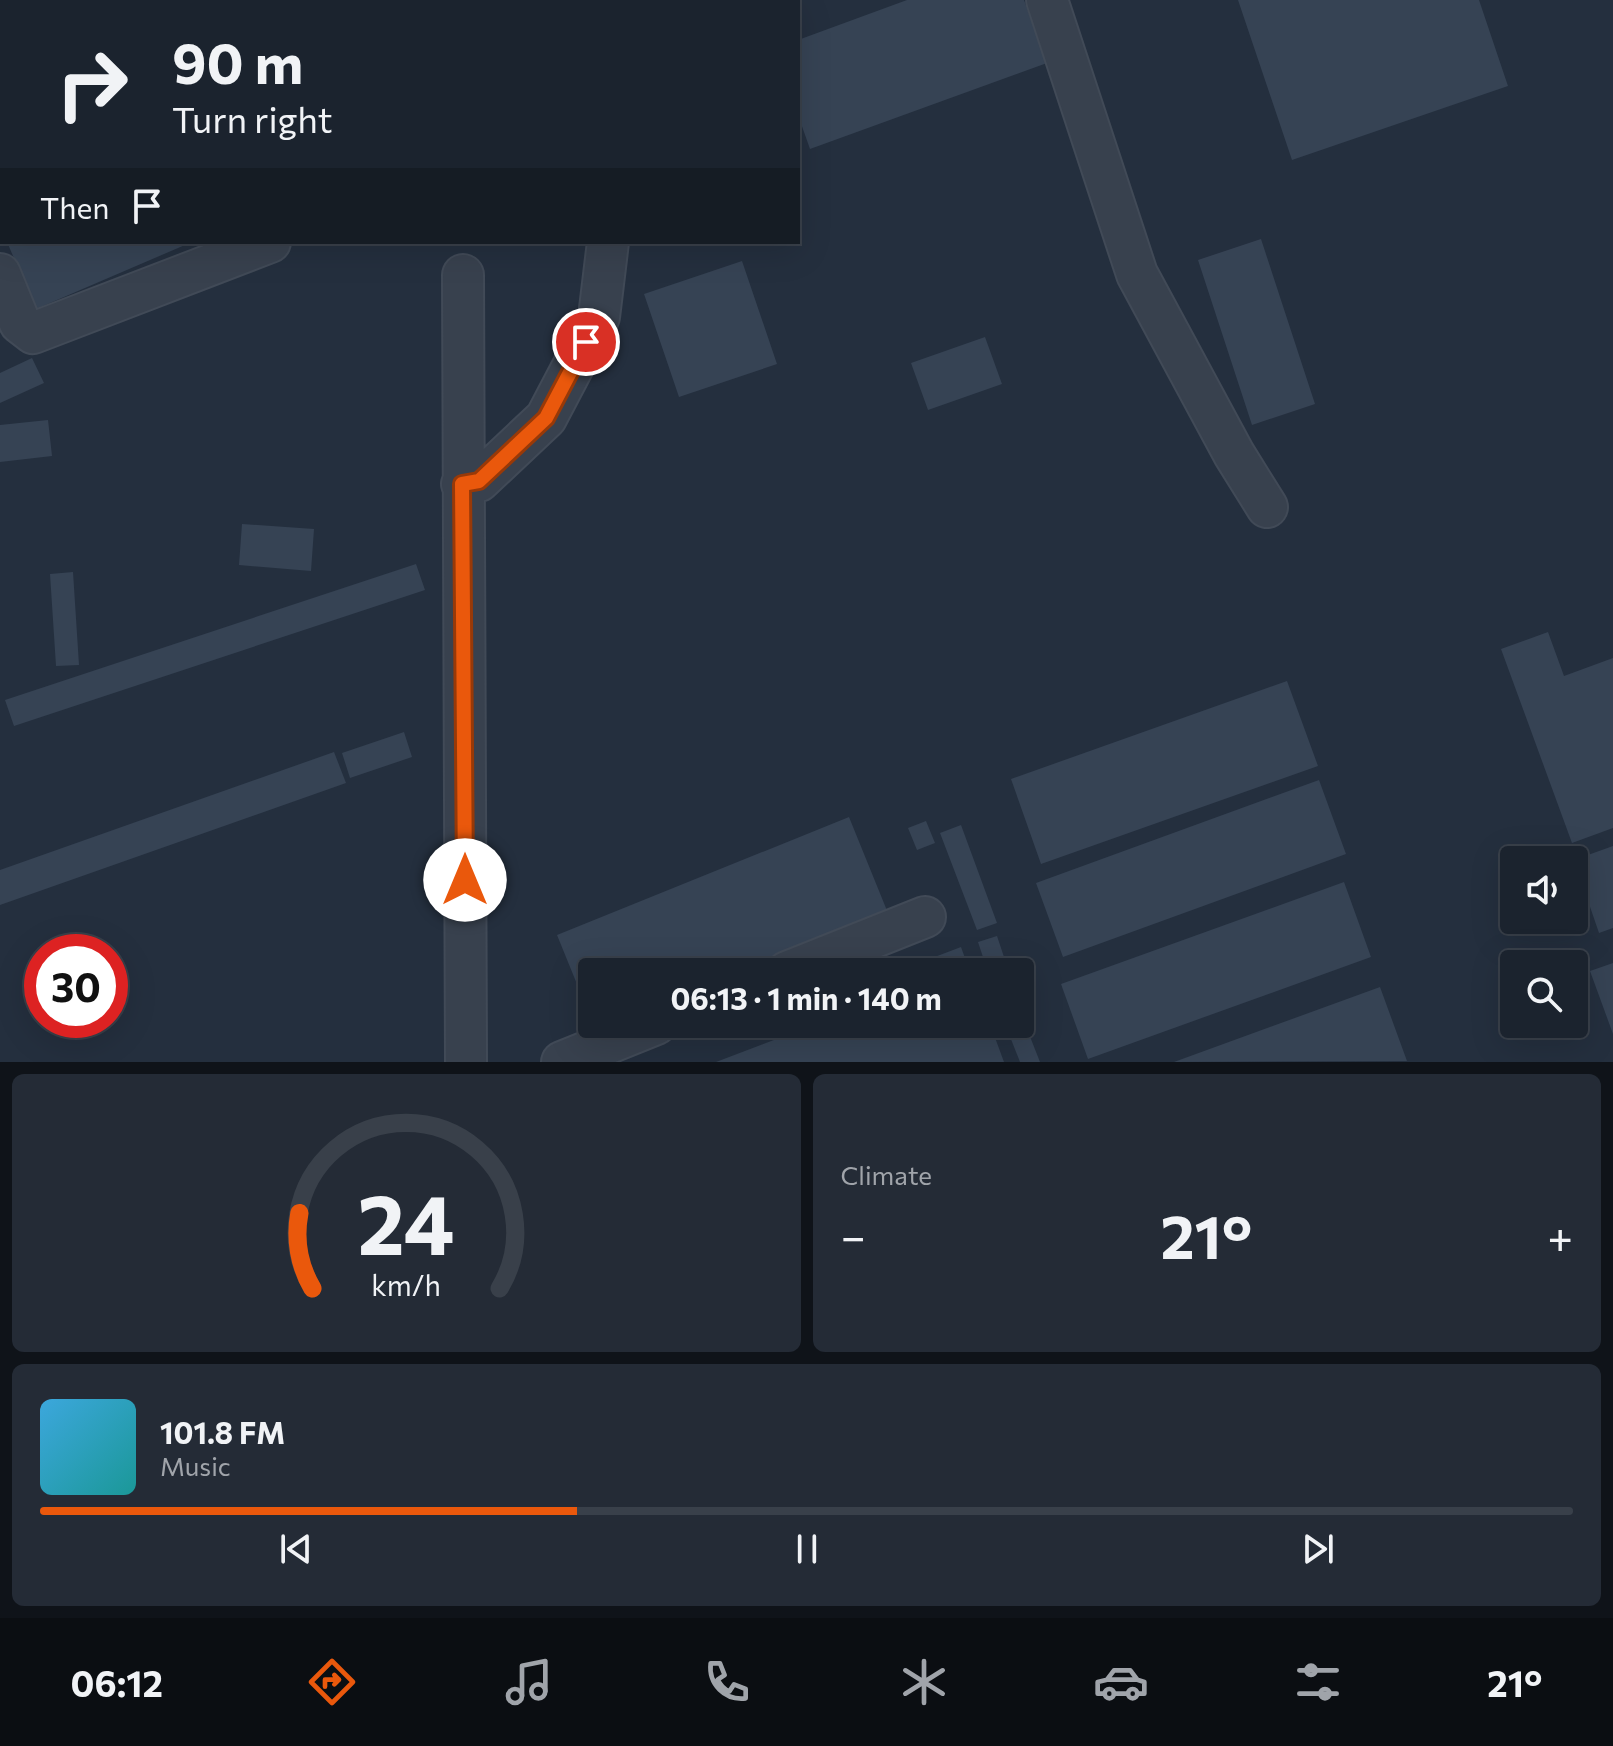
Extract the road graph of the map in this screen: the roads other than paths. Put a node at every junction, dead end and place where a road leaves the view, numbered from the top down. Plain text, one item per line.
1 (1047, 0) edge
2 (265, 244) edge
3 (608, 244) edge
4 (0, 274) edge
5 (463, 275) dead end
6 (462, 484) junction
7 (1267, 507) dead end
8 (925, 917) dead end
9 (822, 958) edge
10 (621, 1038) edge
11 (466, 1062) edge
12 (562, 1062) edge

1 - 7 street
2 - 4 street
3 - 6 street
5 - 6 street
6 - 11 street
8 - 9 street
10 - 12 street

